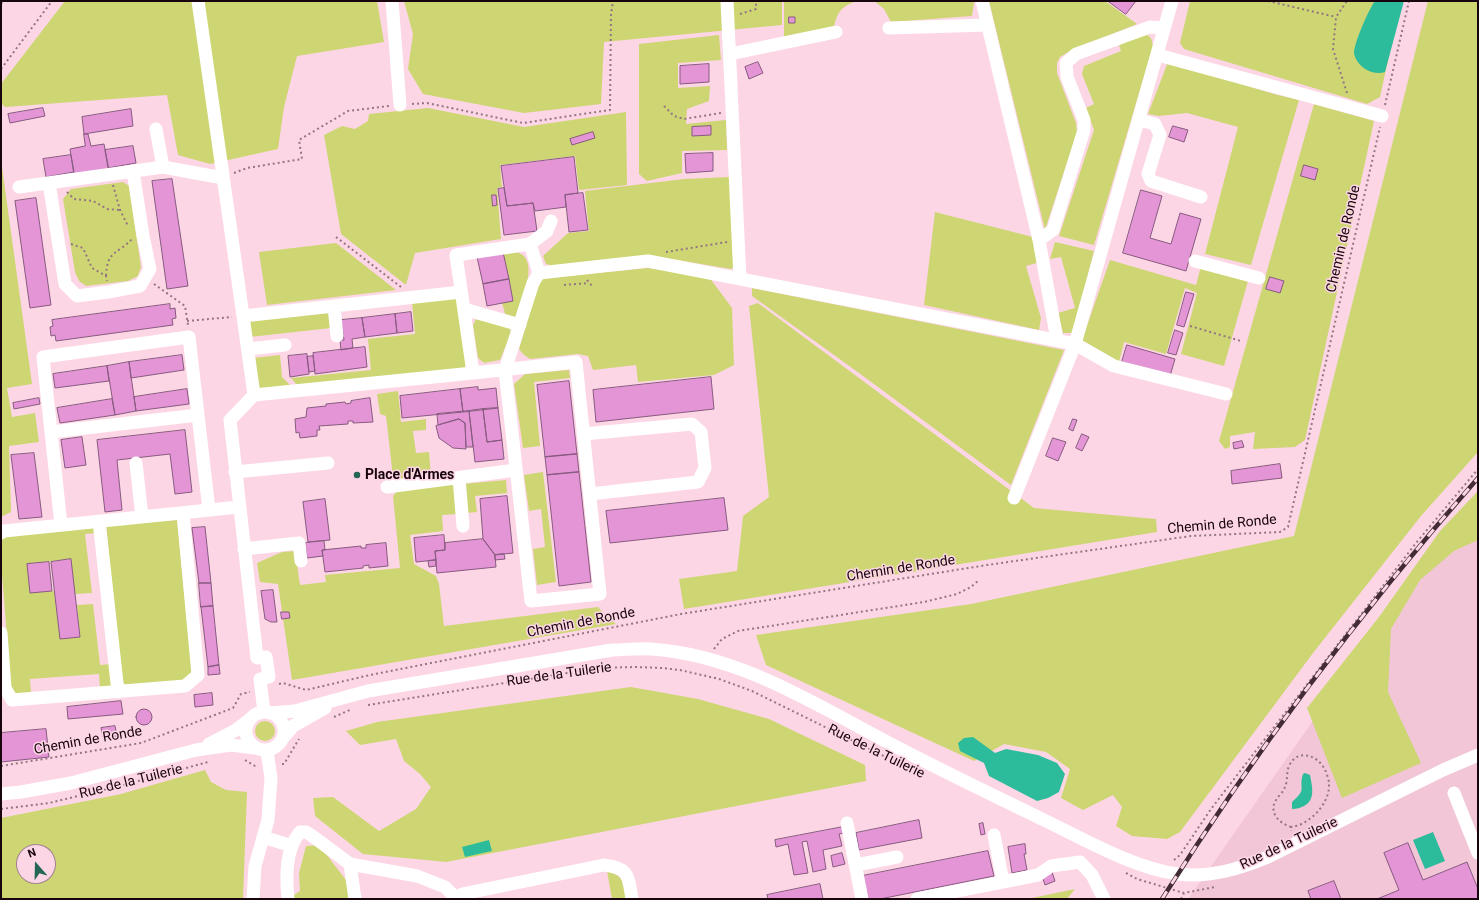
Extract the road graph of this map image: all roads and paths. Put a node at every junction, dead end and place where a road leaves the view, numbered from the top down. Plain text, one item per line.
1 (3, 1) edge
2 (52, 1) edge
3 (198, 1) edge
4 (392, 1) edge
5 (613, 1) edge
6 (727, 1) edge
7 (756, 1) edge
8 (982, 1) edge
9 (1172, 1) edge
10 (1268, 1) edge
11 (1348, 1) edge
12 (1409, 1) edge
13 (1, 4) edge
14 (1336, 17) junction
15 (728, 18) junction
16 (988, 25) junction
17 (889, 28) dead end
18 (1164, 28) junction
19 (836, 32) dead end
20 (730, 54) junction
21 (1158, 55) junction
22 (1, 69) edge
23 (400, 105) junction
24 (664, 106) dead end
25 (1352, 108) junction
26 (732, 112) junction
27 (1382, 116) junction
28 (1139, 120) junction
29 (156, 129) dead end
30 (163, 167) junction
31 (133, 171) junction
32 (110, 174) junction
33 (223, 178) junction
34 (55, 182) junction
35 (19, 187) dead end
36 (1201, 197) dead end
37 (120, 210) junction
38 (551, 221) dead end
39 (138, 236) junction
40 (336, 236) dead end
41 (1039, 240) junction
42 (738, 241) junction
43 (530, 244) junction
44 (58, 245) junction
45 (664, 252) dead end
46 (1195, 261) dead end
47 (539, 272) junction
48 (106, 276) junction
49 (144, 278) junction
50 (740, 278) junction
51 (1259, 278) dead end
52 (589, 283) dead end
53 (564, 285) dead end
54 (108, 292) junction
55 (461, 292) junction
56 (414, 297) junction
57 (334, 306) junction
58 (464, 309) junction
59 (242, 316) junction
60 (187, 322) junction
61 (520, 325) junction
62 (1190, 326) dead end
63 (337, 336) dead end
64 (189, 337) junction
65 (1057, 340) junction
66 (1241, 341) dead end
67 (1075, 344) junction
68 (285, 345) dead end
69 (248, 349) junction
70 (505, 370) junction
71 (473, 373) junction
72 (1226, 394) dead end
73 (254, 395) junction
74 (198, 415) junction
75 (51, 432) junction
76 (583, 434) junction
77 (136, 463) dead end
78 (328, 463) dead end
79 (1478, 469) edge
80 (516, 470) junction
81 (235, 472) junction
82 (459, 478) junction
83 (387, 487) dead end
84 (590, 494) junction
85 (1014, 498) dead end
86 (239, 507) junction
87 (209, 510) junction
88 (183, 513) junction
89 (142, 517) junction
90 (99, 521) junction
91 (61, 525) junction
92 (463, 526) dead end
93 (1, 533) edge
94 (244, 549) junction
95 (301, 561) dead end
96 (979, 580) dead end
97 (1, 633) edge
98 (709, 658) junction
99 (2, 659) edge
100 (261, 689) junction
101 (118, 692) junction
102 (344, 698) junction
103 (363, 706) dead end
104 (357, 708) dead end
105 (267, 712) junction
106 (330, 718) dead end
107 (249, 720) junction
108 (300, 735) dead end
109 (283, 738) junction
110 (261, 749) junction
111 (196, 750) junction
112 (1478, 755) edge
113 (213, 760) dead end
114 (245, 760) dead end
115 (281, 764) dead end
116 (259, 765) dead end
117 (901, 765) dead end
118 (1, 766) edge
119 (1454, 793) dead end
120 (1, 794) edge
121 (1, 809) edge
122 (847, 824) dead end
123 (1291, 828) junction
124 (994, 835) dead end
125 (264, 837) junction
126 (1092, 844) junction
127 (1293, 845) junction
128 (292, 846) junction
129 (1478, 853) edge
130 (897, 857) dead end
131 (1080, 862) junction
132 (350, 864) junction
133 (856, 866) junction
134 (1164, 871) junction
135 (1003, 882) junction
136 (1184, 893) dead end
137 (253, 899) edge
138 (288, 899) edge
139 (355, 899) edge
140 (455, 899) edge
141 (632, 899) edge
142 (862, 899) edge
143 (917, 899) edge
144 (1104, 899) edge
145 (1181, 899) edge

1 - 13 path
2 - 22 path
3 - 33 street
4 - 23 street
5 - 23 path
6 - 15 street
7 - 15 path
8 - 16 street
9 - 18 street
10 - 14 path
11 - 14 path
12 - 27 path, Chemin de Ronde
14 - 25 path
15 - 20 street
16 - 17 street
16 - 41 street
18 - 21 street
18 - 41 street
19 - 20 street
20 - 26 street
21 - 25 street
21 - 28 street
23 - 33 path
24 - 26 path
25 - 27 street
26 - 42 street
27 - 100 path, Chemin de Ronde
28 - 36 street
28 - 67 street
29 - 30 street
30 - 31 street
30 - 33 street
31 - 32 street
31 - 39 street
32 - 34 street
32 - 37 path
33 - 59 street
34 - 35 street
34 - 37 path
34 - 44 street
37 - 39 path
38 - 43 street
39 - 48 path
39 - 49 street
40 - 56 path
41 - 65 street
42 - 45 path
42 - 50 street
43 - 47 street
43 - 55 street
44 - 48 path
44 - 54 street
46 - 51 street
47 - 50 street
47 - 61 street
48 - 54 path
49 - 54 street
49 - 60 path
50 - 65 street
52 - 53 path
55 - 56 street
55 - 58 street
56 - 57 street
57 - 59 street
57 - 63 street
58 - 61 street
58 - 71 street
59 - 60 path
59 - 69 street
60 - 64 path
61 - 70 street
62 - 66 path
64 - 74 street
64 - 75 street
65 - 67 street
67 - 72 street
67 - 85 street
68 - 69 street
69 - 73 street
70 - 71 street
70 - 76 street
70 - 80 street
71 - 73 street
73 - 81 street
74 - 75 street
74 - 87 street
75 - 91 street
76 - 84 street
76 - 84 street
77 - 89 street
78 - 81 street
79 - 134 path
80 - 82 street
80 - 84 street
81 - 86 street
82 - 83 street
82 - 92 street
86 - 87 street
86 - 94 street
87 - 88 street
88 - 89 street
88 - 101 street
89 - 90 street
90 - 91 street
90 - 101 street
91 - 93 street
94 - 95 street
94 - 100 street
96 - 98 path
97 - 99 street
98 - 102 street, Rue de la Tuilerie
98 - 126 street, Rue de la Tuilerie
99 - 101 street
100 - 105 street
100 - 118 path, Chemin de Ronde
102 - 105 street, Rue de la Tuilerie
102 - 109 street, Rue de la Tuilerie
103 - 117 path, Rue de la Tuilerie
104 - 106 path
105 - 107 street
105 - 109 street
107 - 110 street
107 - 111 street, Rue de la Tuilerie
108 - 115 path
109 - 110 street
110 - 111 street, Rue de la Tuilerie
110 - 125 street
111 - 120 street, Rue de la Tuilerie
112 - 127 street, Rue de la Tuilerie
113 - 121 path, Rue de la Tuilerie
114 - 116 path
119 - 129 street
122 - 133 street
123 - 123 path
123 - 127 path
124 - 135 street
125 - 128 street
125 - 137 street
126 - 131 street
126 - 134 street, Rue de la Tuilerie
127 - 134 street, Rue de la Tuilerie
128 - 132 street
128 - 138 street
130 - 133 street
131 - 135 street
131 - 144 street
132 - 139 street
132 - 140 street
133 - 142 street
135 - 143 street
136 - 145 path
140 - 141 street

